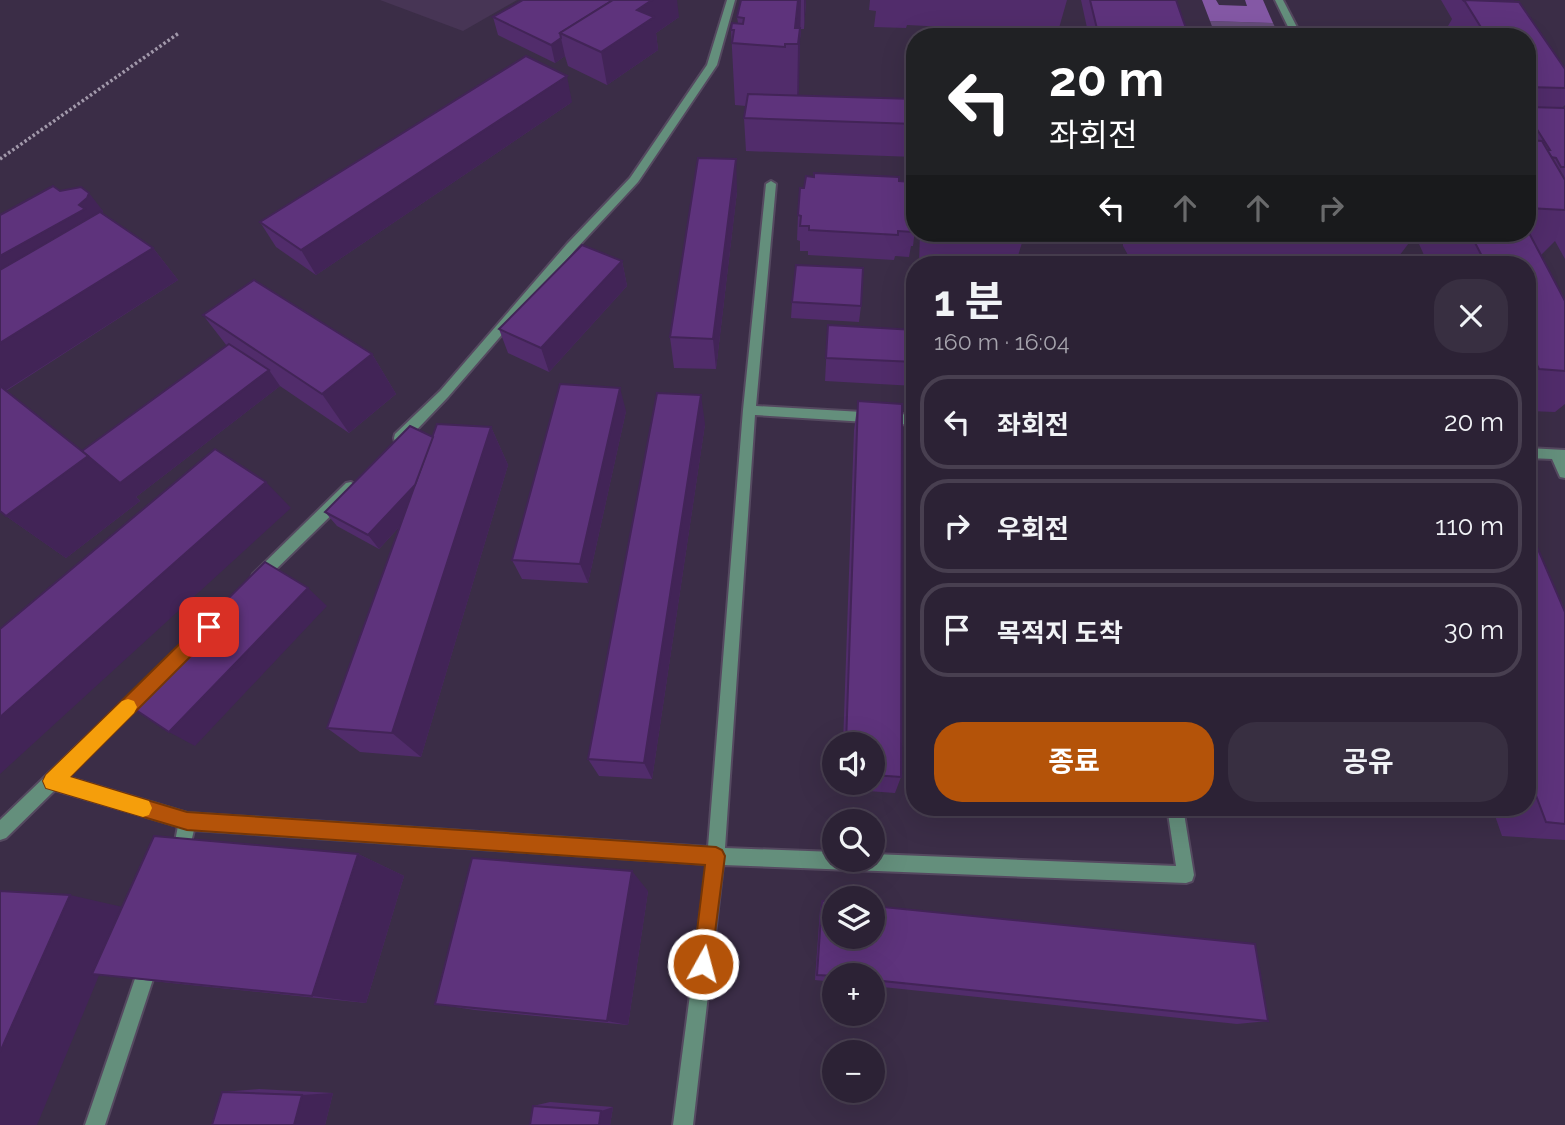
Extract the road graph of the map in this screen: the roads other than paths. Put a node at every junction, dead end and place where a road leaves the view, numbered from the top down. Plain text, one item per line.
1 (731, 0) edge
2 (1279, 0) edge
3 (1293, 28) edge
4 (771, 184) dead end
5 (749, 410) junction
6 (906, 419) edge
7 (385, 452) edge
8 (1536, 453) edge
9 (1561, 455) edge
10 (1565, 474) edge
11 (356, 481) edge
12 (248, 588) edge
13 (150, 685) edge
14 (52, 781) junction
15 (1176, 816) edge
16 (187, 821) junction
17 (0, 832) edge
18 (716, 856) junction
19 (176, 881) edge
20 (156, 944) edge
21 (95, 1125) edge
22 (683, 1125) edge

1 - 7 street
2 - 3 street
4 - 5 street
5 - 6 street
5 - 18 street
8 - 9 street
9 - 10 street
11 - 12 street
13 - 14 street
14 - 16 street
14 - 17 street
15 - 18 street
16 - 18 street
16 - 19 street
18 - 22 street
20 - 21 street

